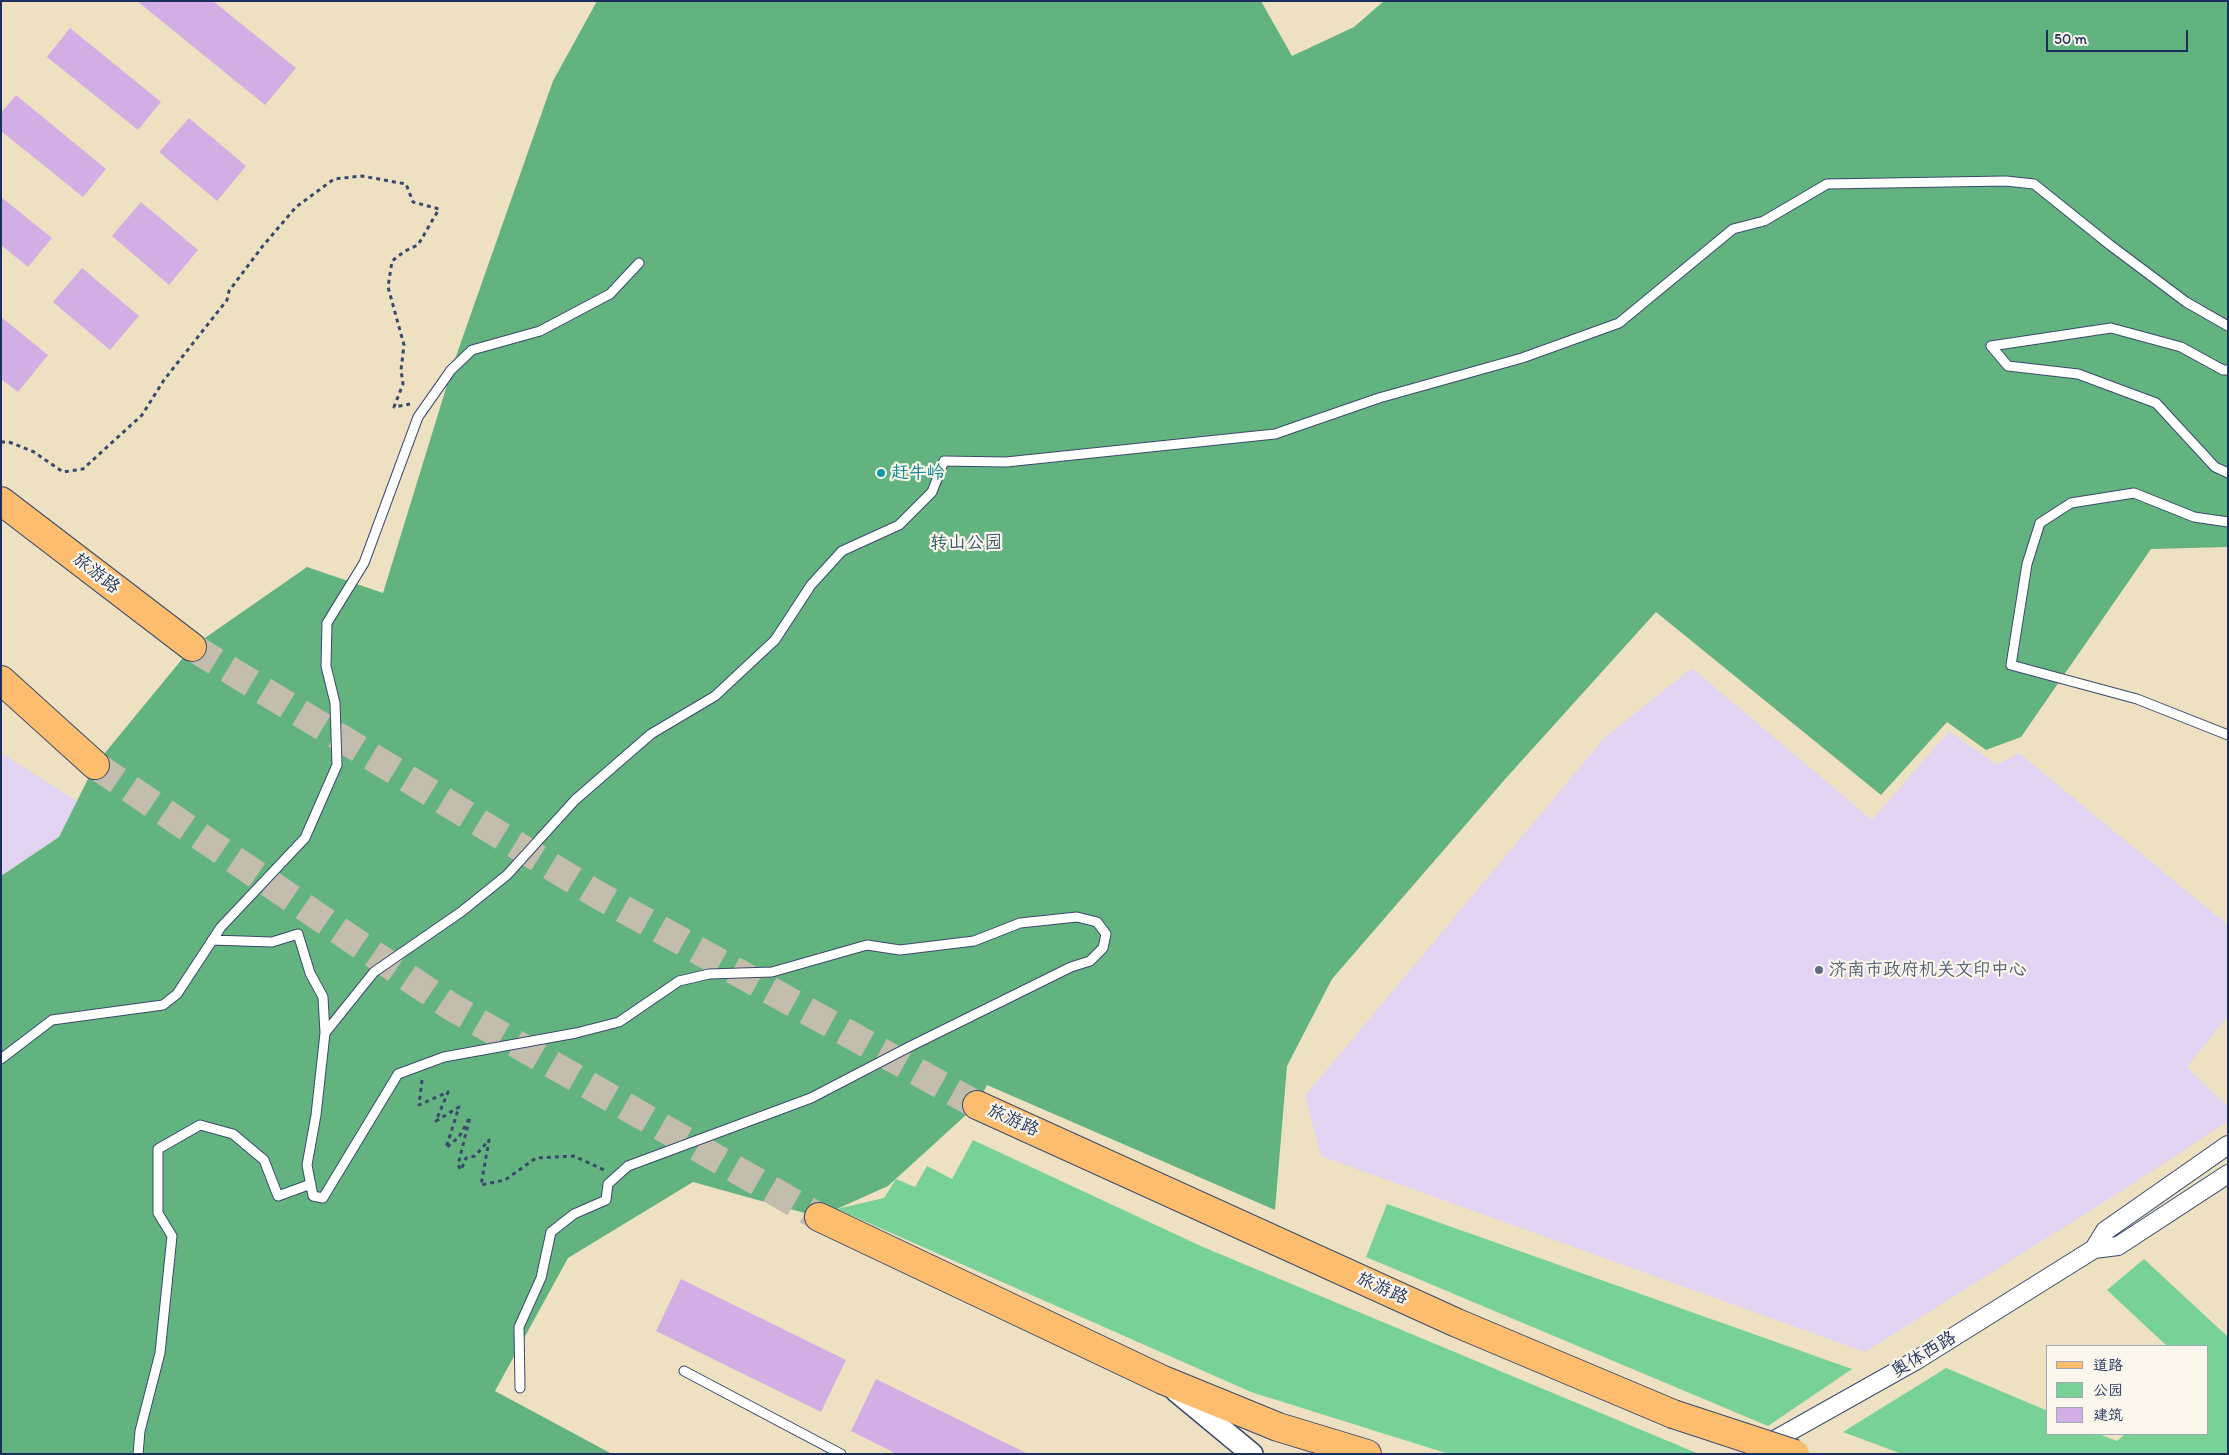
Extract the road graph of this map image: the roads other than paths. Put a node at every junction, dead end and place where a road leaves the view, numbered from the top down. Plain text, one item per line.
1 (639, 262) dead end
2 (2228, 326) edge
3 (2228, 370) edge
4 (2228, 473) edge
5 (1, 501) edge
6 (2228, 522) edge
7 (192, 648) tunnel mouth
8 (1, 680) edge
9 (2228, 735) edge
10 (95, 766) tunnel mouth
11 (212, 940) junction
12 (325, 1033) junction
13 (1, 1059) edge
14 (977, 1105) tunnel mouth
15 (2228, 1146) edge
16 (2228, 1174) edge
17 (311, 1184) junction
18 (819, 1217) tunnel mouth
19 (2094, 1249) junction
20 (684, 1371) dead end
21 (1163, 1380) junction
22 (520, 1388) dead end
23 (138, 1454) edge
24 (841, 1454) edge
25 (1252, 1454) edge
26 (1367, 1454) edge
27 (1750, 1454) edge
28 (1794, 1454) edge

1 - 11 lane
2 - 12 lane
3 - 4 lane
5 - 7 main road, 旅游路
6 - 9 lane
8 - 10 main road
11 - 12 lane
11 - 13 lane
12 - 17 lane
14 - 28 main road, 旅游路, bridge
15 - 19 street, 奥体西路
16 - 19 street, 奥体西路
17 - 22 lane
17 - 23 lane
18 - 21 main road
19 - 27 street, 奥体西路
20 - 24 lane
21 - 25 street
21 - 26 main road

